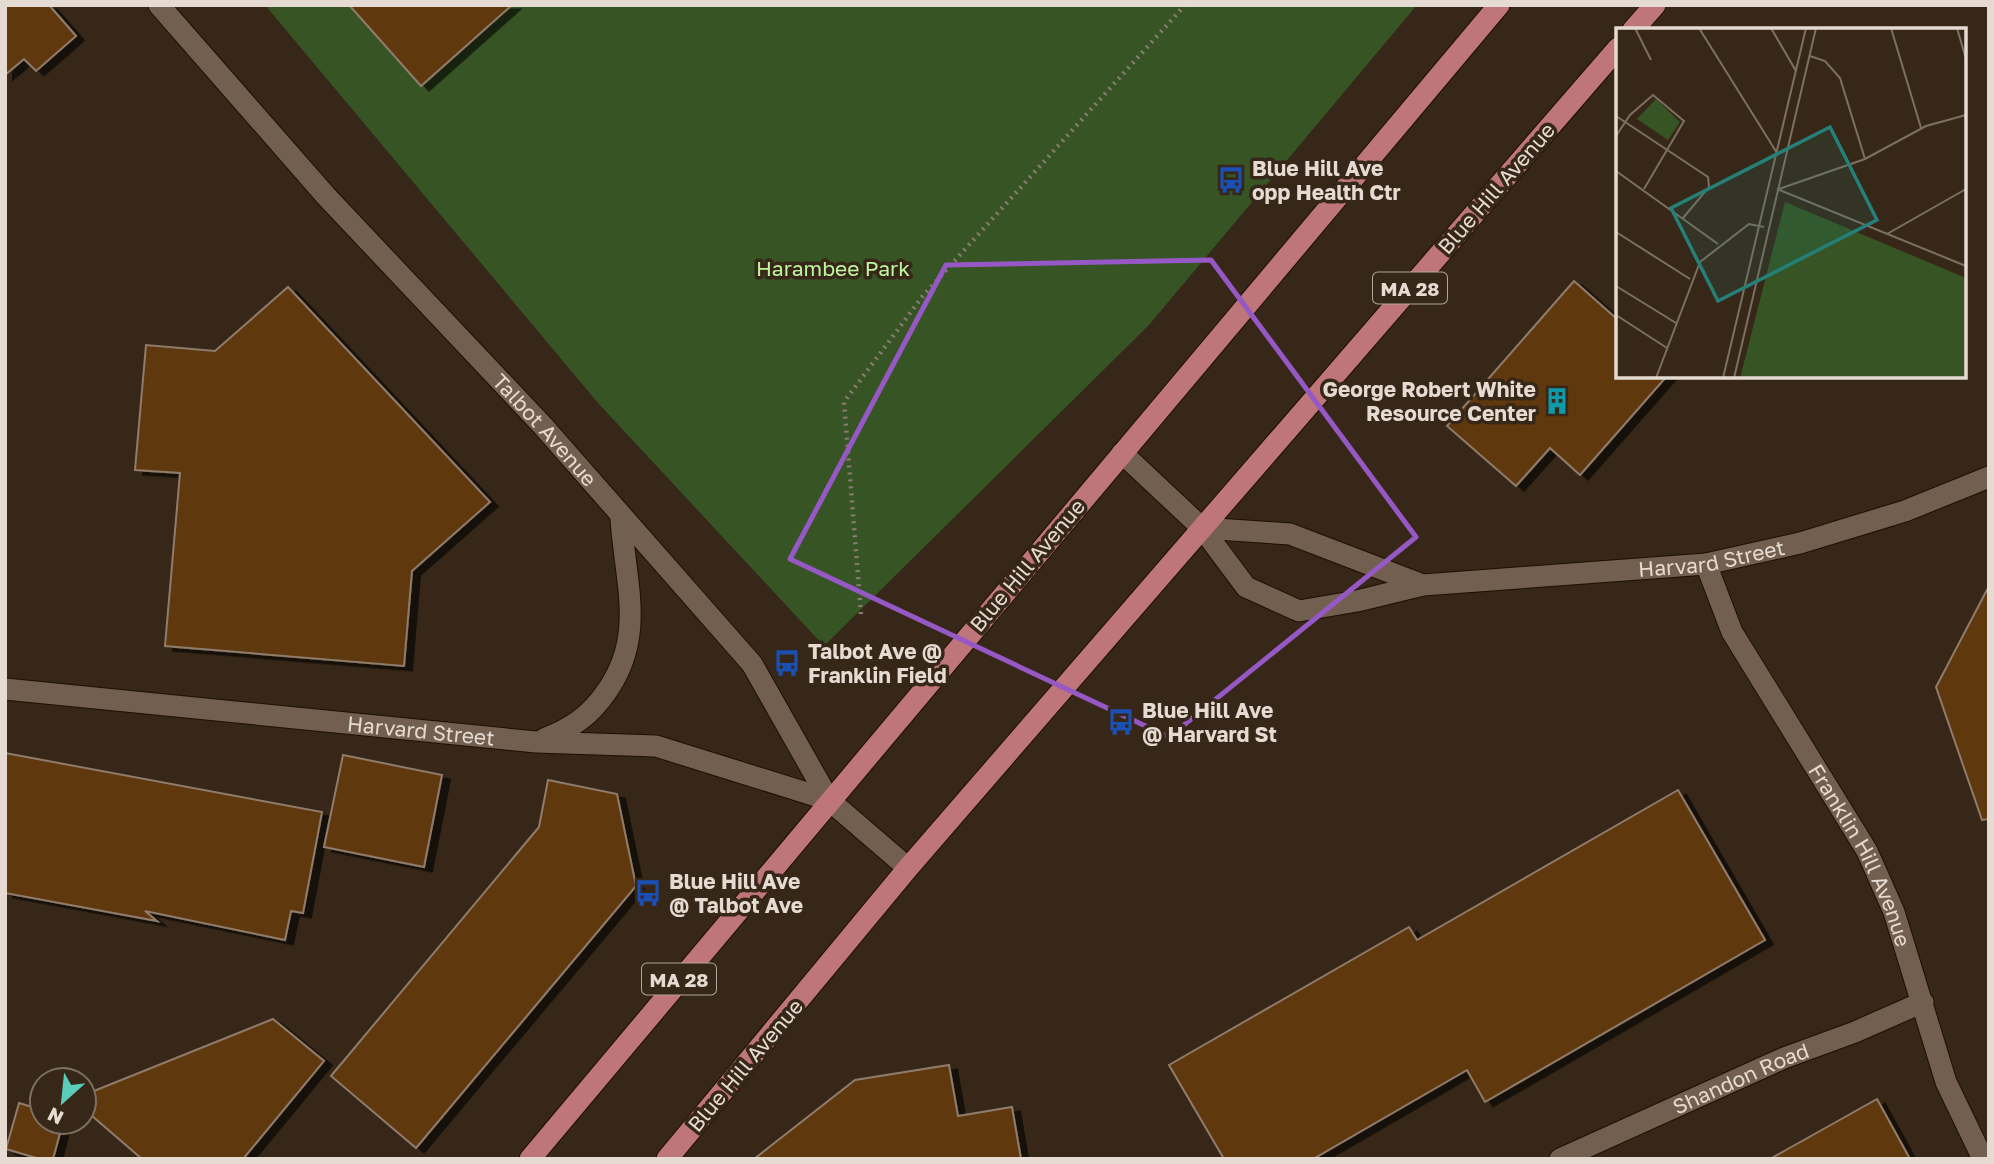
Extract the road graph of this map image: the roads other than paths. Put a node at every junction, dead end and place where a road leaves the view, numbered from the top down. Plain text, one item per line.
1 (159, 5) edge
2 (1499, 5) edge
3 (1655, 5) edge
4 (1635, 28) edge
5 (1616, 50) edge
6 (1122, 453) junction
7 (1989, 477) edge
8 (621, 519) junction
9 (1202, 528) junction
10 (1706, 564) junction
11 (1423, 584) junction
12 (5, 689) edge
13 (536, 742) junction
14 (829, 800) junction
15 (908, 868) junction
16 (1923, 1002) junction
17 (530, 1159) edge
18 (667, 1159) edge
19 (1560, 1159) edge
20 (1983, 1159) edge

1 - 8 main road, Talbot Avenue
2 - 6 main road, Blue Hill Avenue / MA 28
3 - 4 main road
5 - 9 main road, Blue Hill Avenue / MA 28
6 - 9 main road, Harvard Street
6 - 14 main road, Blue Hill Avenue / MA 28
7 - 10 main road, Harvard Street
8 - 13 main road
8 - 14 main road, Talbot Avenue
9 - 11 main road, Harvard Street
9 - 11 main road, Harvard Street
9 - 15 main road, Blue Hill Avenue / MA 28
10 - 11 main road, Harvard Street
10 - 16 main road, Franklin Hill Avenue
12 - 13 main road, Harvard Street
13 - 14 main road, Harvard Street
14 - 15 main road, Talbot Avenue
14 - 17 main road, Blue Hill Avenue / MA 28
15 - 18 main road, Blue Hill Avenue / MA 28
16 - 19 main road, Shandon Road
16 - 20 main road, Franklin Hill Avenue

